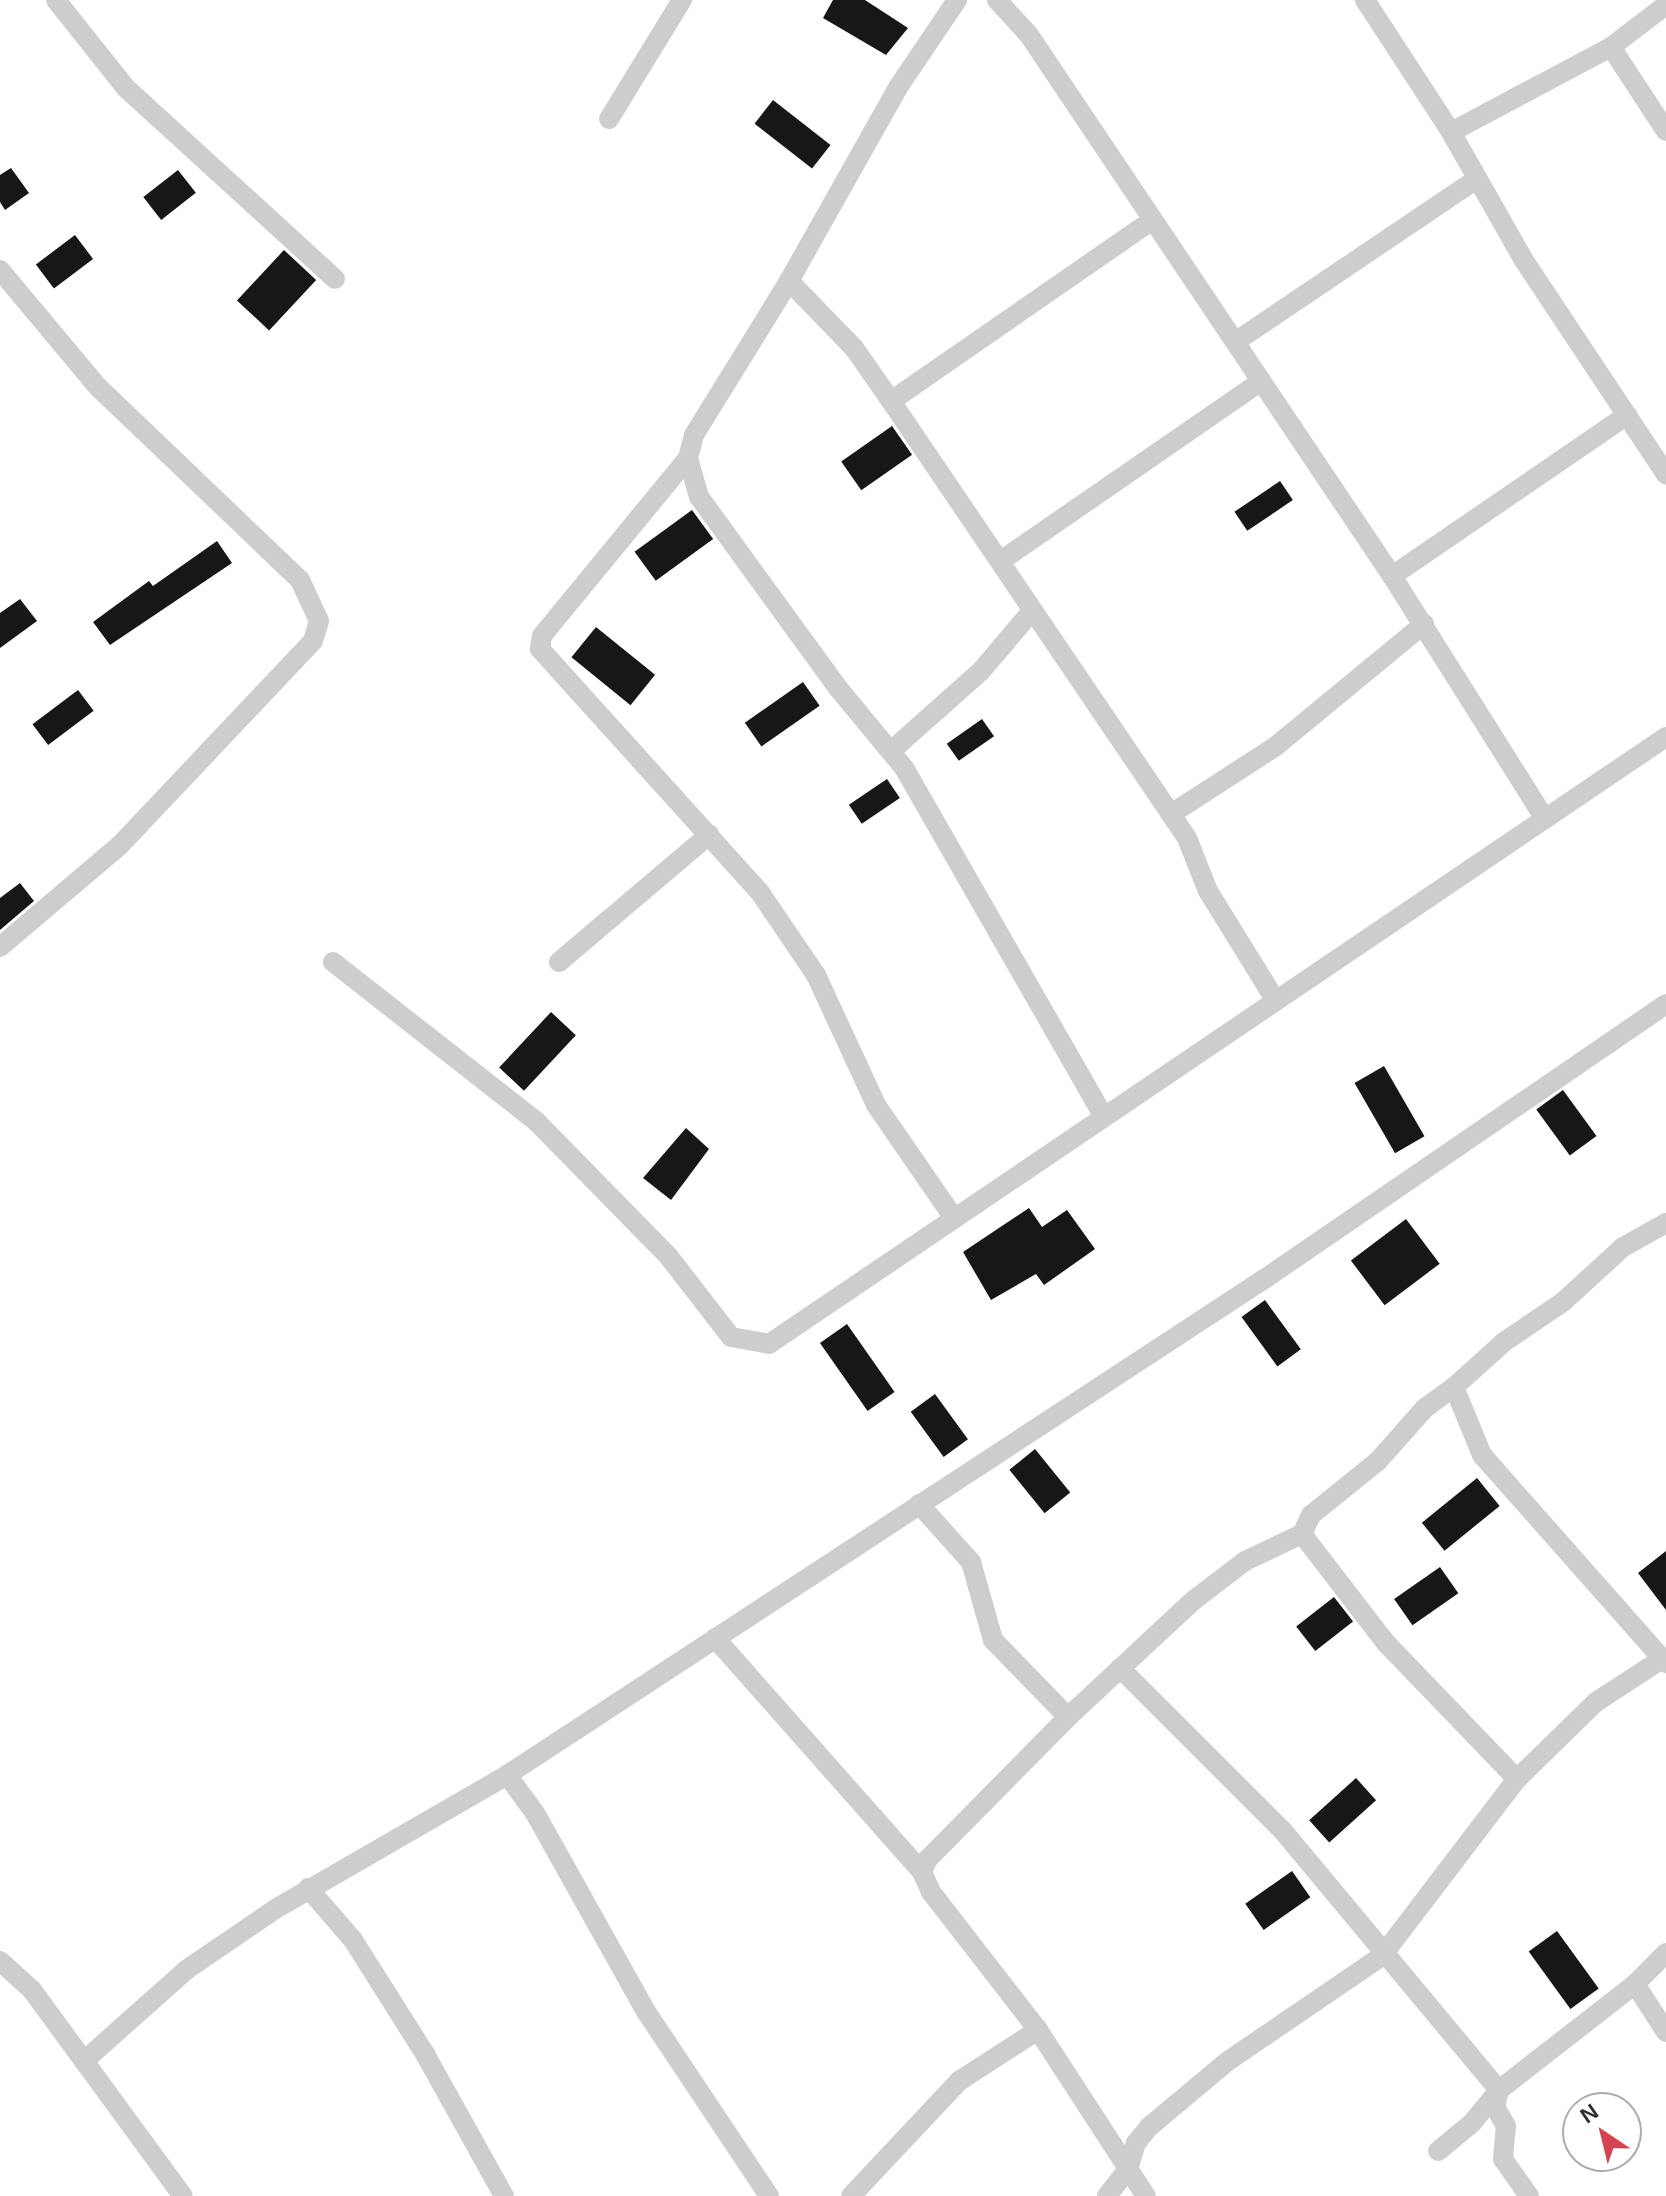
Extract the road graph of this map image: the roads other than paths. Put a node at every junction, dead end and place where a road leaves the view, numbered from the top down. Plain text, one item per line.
1 (56, 0) edge
2 (682, 0) edge
3 (957, 0) edge
4 (997, 0) edge
5 (1365, 0) edge
6 (1666, 5) edge
7 (1611, 47) junction
8 (609, 119) dead end
9 (1666, 131) edge
10 (1451, 132) junction
11 (1474, 181) junction
12 (1151, 221) junction
13 (0, 270) edge
14 (335, 279) dead end
15 (789, 281) junction
16 (1235, 342) junction
17 (1261, 381) junction
18 (891, 401) junction
19 (1627, 415) junction
20 (688, 458) junction
21 (1666, 474) edge
22 (1002, 560) junction
23 (1392, 576) junction
24 (1032, 611) junction
25 (1424, 624) junction
26 (1666, 737) edge
27 (891, 751) junction
28 (1171, 814) junction
29 (1545, 819) junction
30 (709, 835) junction
31 (0, 947) edge
32 (333, 962) dead end
33 (559, 962) dead end
34 (1276, 1001) junction
35 (1666, 1004) edge
36 (1104, 1117) junction
37 (954, 1218) junction
38 (1666, 1223) edge
39 (1454, 1387) junction
40 (919, 1504) junction
41 (1302, 1534) junction
42 (715, 1638) junction
43 (1664, 1661) edge
44 (1120, 1668) junction
45 (1068, 1717) junction
46 (507, 1775) junction
47 (1517, 1779) junction
48 (922, 1872) junction
49 (308, 1888) junction
50 (1666, 1953) edge
51 (1382, 1956) junction
52 (0, 1961) edge
53 (1635, 1984) junction
54 (1038, 2030) junction
55 (1666, 2032) edge
56 (84, 2061) junction
57 (1499, 2090) junction
58 (1438, 2151) dead end
59 (1128, 2169) junction
60 (183, 2196) edge
61 (504, 2196) edge
62 (769, 2196) edge
63 (851, 2196) edge
64 (1107, 2196) edge
65 (1146, 2196) edge
66 (1529, 2196) edge

1 - 14 street
2 - 8 street
3 - 15 street
4 - 12 street
5 - 10 street
6 - 7 street
7 - 9 street
7 - 10 street
10 - 11 street
11 - 16 street
11 - 19 street
12 - 16 street
12 - 18 street
13 - 31 street
15 - 18 street
15 - 20 street
16 - 17 street
17 - 22 street
17 - 23 street
18 - 22 street
19 - 21 street
19 - 23 street
20 - 27 street
20 - 30 street
22 - 24 street
23 - 25 street
24 - 27 street
24 - 28 street
25 - 28 street
25 - 29 street
26 - 29 street
27 - 36 street
28 - 34 street
29 - 34 street
30 - 33 street
30 - 37 street
32 - 37 street
34 - 36 street
35 - 40 street
36 - 37 street
38 - 39 street
39 - 41 street
39 - 43 street
40 - 42 street
40 - 45 street
41 - 44 street
41 - 47 street
42 - 46 street
42 - 48 street
43 - 47 street
44 - 45 street
44 - 51 street
45 - 48 street
46 - 49 street
46 - 62 street
47 - 51 street
48 - 54 street
49 - 56 street
49 - 61 street
50 - 53 street
51 - 57 street
51 - 59 street
52 - 56 street
53 - 55 street
53 - 57 street
54 - 59 street
54 - 63 street
56 - 60 street
57 - 58 street
57 - 66 street
59 - 64 street
59 - 65 street

